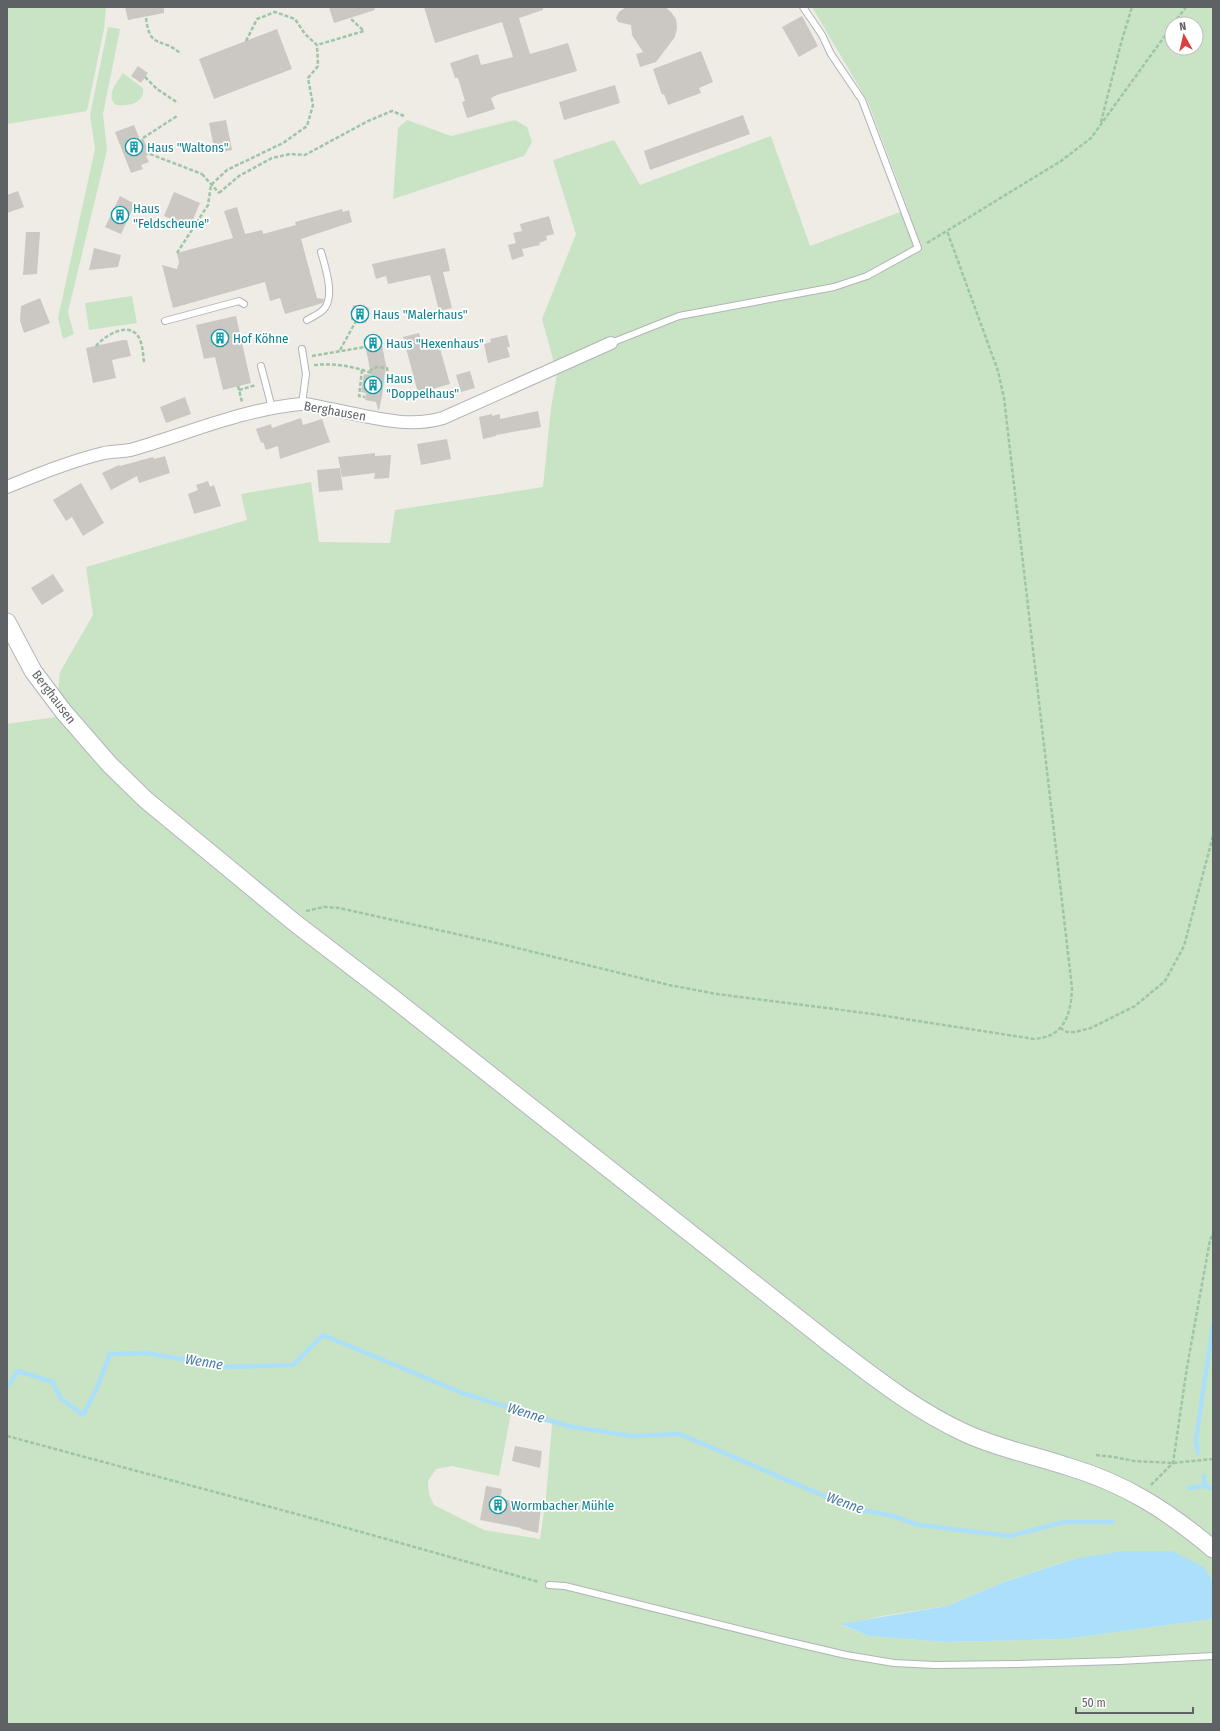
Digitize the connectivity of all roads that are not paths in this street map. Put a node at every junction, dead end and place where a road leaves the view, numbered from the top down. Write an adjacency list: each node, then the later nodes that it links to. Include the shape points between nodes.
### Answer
1 (803, 7): 6 (lane, via 862,100 918,248 867,276 834,288 679,316)
2 (321, 252): 4 (lane, via 327,271 330,296 324,310)
3 (244, 304): 5 (lane, via 239,301)
4 (307, 320)
5 (165, 321)
6 (611, 344): 9 (street, Berghausen, via 430,422 394,422)
7 (302, 349): 9 (lane, via 306,366)
8 (261, 366): 10 (lane)
9 (302, 404): 10 (street, Berghausen)
10 (272, 408): 11 (street, Berghausen, via 132,449 105,453 44,472)
11 (7, 487)
12 (7, 622): 13 (street, Berghausen, via 33,671 58,706 146,800 295,923 833,1346 915,1406 966,1434 1104,1479 1160,1507)
13 (1213, 1549)
14 (549, 1585): 15 (lane, via 565,1586 846,1655 894,1663 1017,1664)
15 (1213, 1656)

